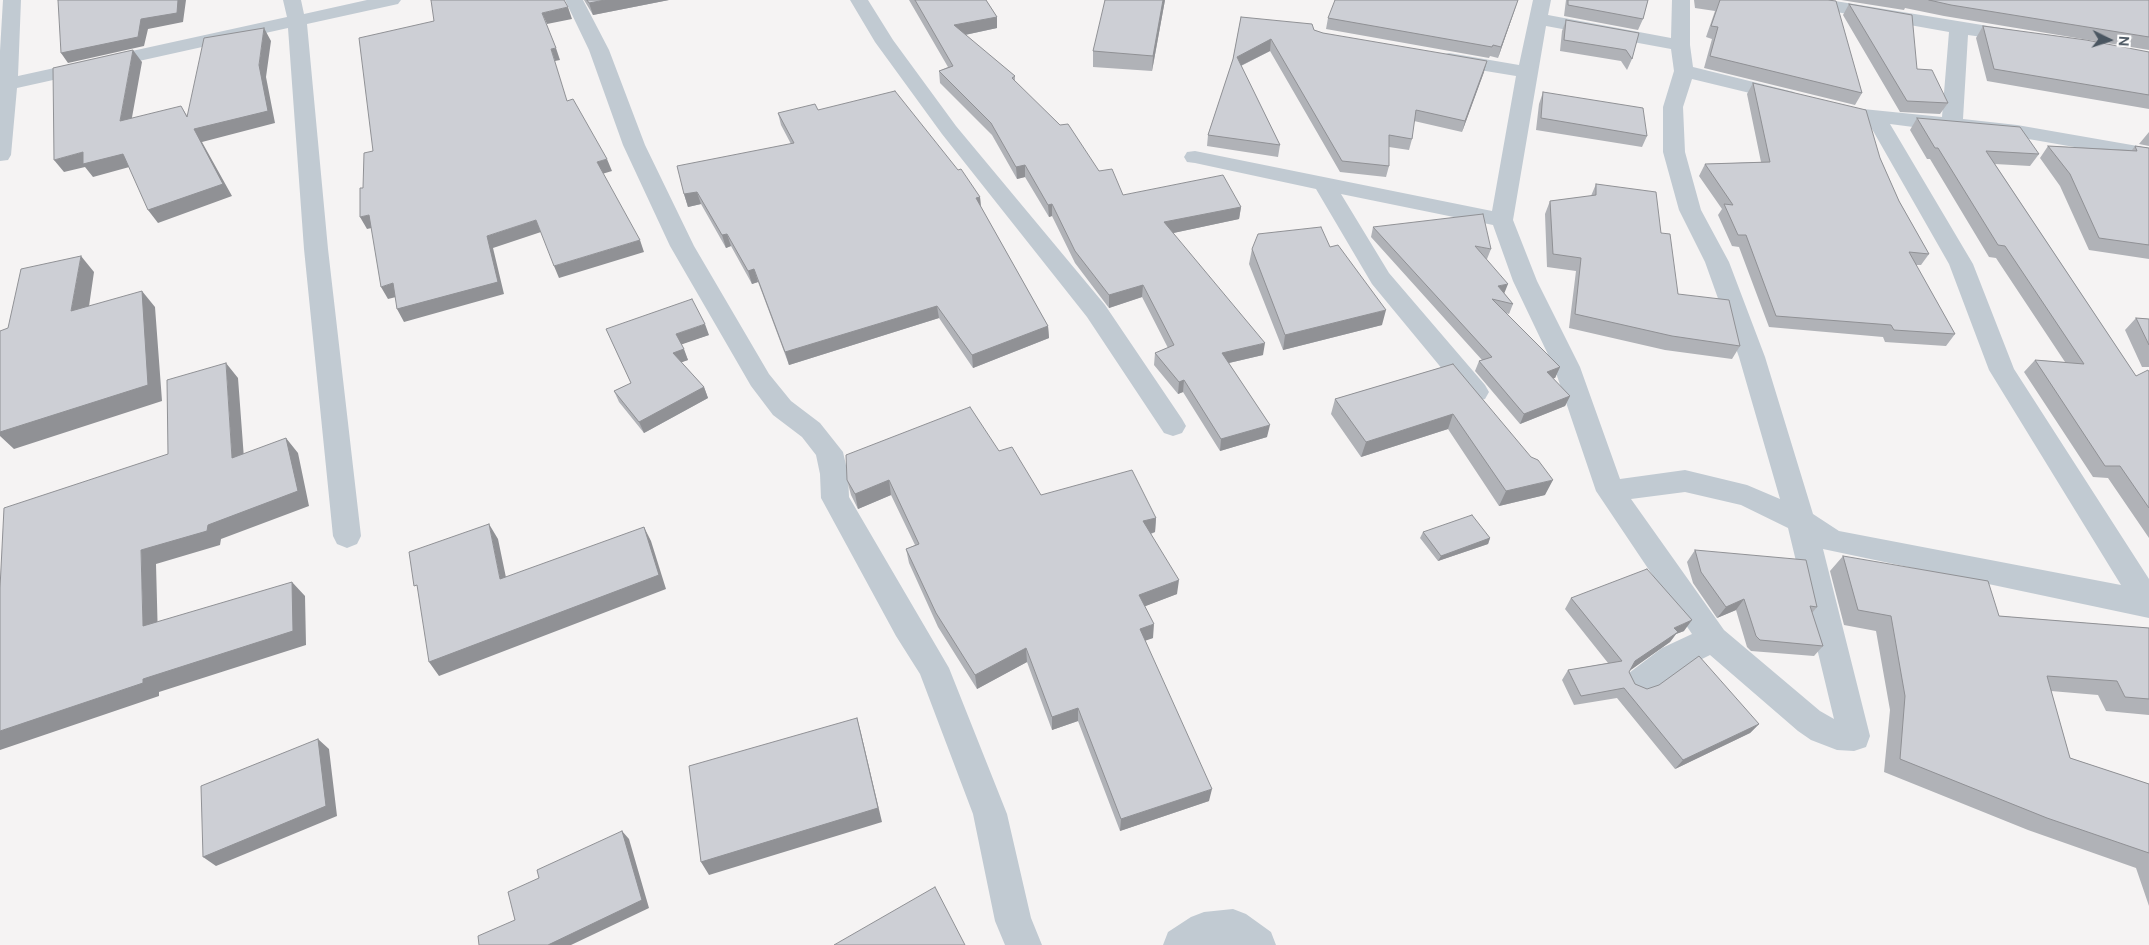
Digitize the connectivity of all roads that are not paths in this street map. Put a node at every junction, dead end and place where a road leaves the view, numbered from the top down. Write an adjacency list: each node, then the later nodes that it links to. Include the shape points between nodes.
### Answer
1 (12, 0): 16 (street)
2 (292, 0): 9 (street)
3 (392, 0): 9 (street)
4 (574, 0): 34 (street, via 599,50 634,145 682,246 760,380 782,408 811,430 829,452 835,498 907,628 933,668 990,814 1013,920)
5 (859, 0): 27 (street, via 884,42 949,130 1096,311)
6 (1681, 0): 12 (street)
7 (1797, 0): 10 (street)
8 (1540, 9): 12 (street); 15 (street)
9 (297, 21): 16 (street); 30 (street, via 317,259)
10 (1959, 28): 11 (street); 20 (street)
11 (2032, 38)
12 (1680, 45): 14 (street)
13 (1434, 56): 15 (street)
14 (1684, 71): 17 (street); 29 (street, via 1673,107 1674,152 1690,210 1717,262 1752,357)
15 (1527, 72): 25 (street)
16 (4, 85): 21 (street)
17 (1809, 101)
18 (1847, 111): 19 (street)
19 (1876, 118): 20 (street); 31 (street, via 1961,264 2002,370)
20 (1952, 126): 22 (street, via 2017,132)
21 (0, 155)
22 (2148, 155)
23 (1195, 157): 24 (street)
24 (1324, 183): 25 (street); 26 (street, via 1380,278)
25 (1502, 220): 28 (street, via 1525,281 1567,367)
26 (1492, 412)
27 (1173, 426)
28 (1610, 491): 29 (street, via 1685,481 1747,496); 32 (street)
29 (1801, 521): 31 (street, via 1832,541); 32 (street, via 1854,736 1837,736 1809,721)
30 (347, 536)
31 (2148, 604)
32 (1713, 639): 33 (street, via 1673,658)
33 (1640, 684)
34 (1024, 945)
35 (1181, 945): 36 (street, via 1204,930 1233,927)
36 (1258, 945)

